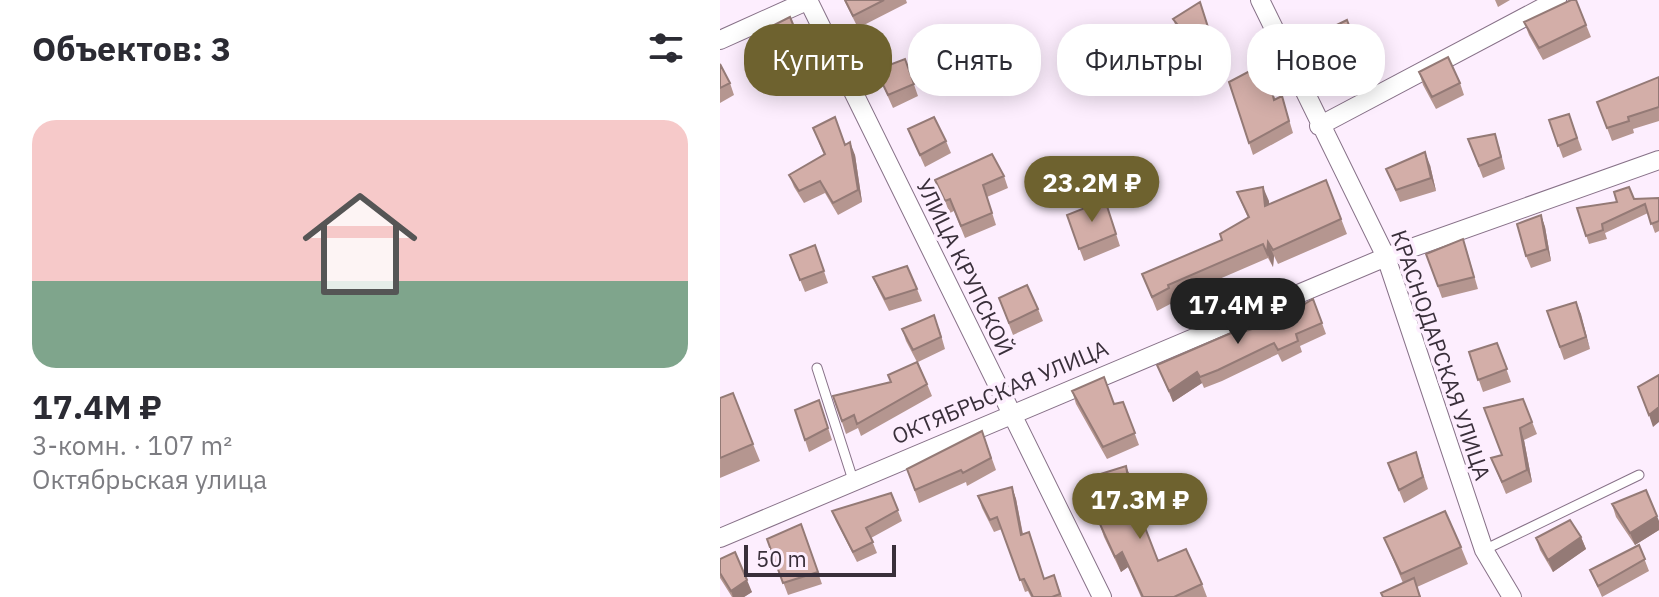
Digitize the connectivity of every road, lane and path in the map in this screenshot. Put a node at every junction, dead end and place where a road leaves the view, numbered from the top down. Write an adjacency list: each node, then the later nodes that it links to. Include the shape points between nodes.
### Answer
1 (808, 0): 4 (street); 9 (street, УЛИЦА КРУПСКОЙ)
2 (1260, 0): 5 (street, КРАСНОДАРСКАЯ УЛИЦА)
3 (1557, 0): 5 (street)
4 (720, 40)
5 (1319, 126): 7 (street, КРАСНОДАРСКАЯ УЛИЦА)
6 (1659, 160): 7 (street, ОКТЯБРЬСКАЯ УЛИЦА)
7 (1386, 257): 9 (street, ОКТЯБРЬСКАЯ УЛИЦА); 13 (street, КРАСНОДАРСКАЯ УЛИЦА)
8 (817, 368): 11 (lane)
9 (1010, 413): 11 (street, ОКТЯБРЬСКАЯ УЛИЦА); 14 (street, УЛИЦА КРУПСКОЙ)
10 (1639, 475): 13 (lane)
11 (853, 480): 12 (street, ОКТЯБРЬСКАЯ УЛИЦА)
12 (720, 538)
13 (1484, 550): 15 (street, КРАСНОДАРСКАЯ УЛИЦА)
14 (1102, 597)
15 (1512, 597)

